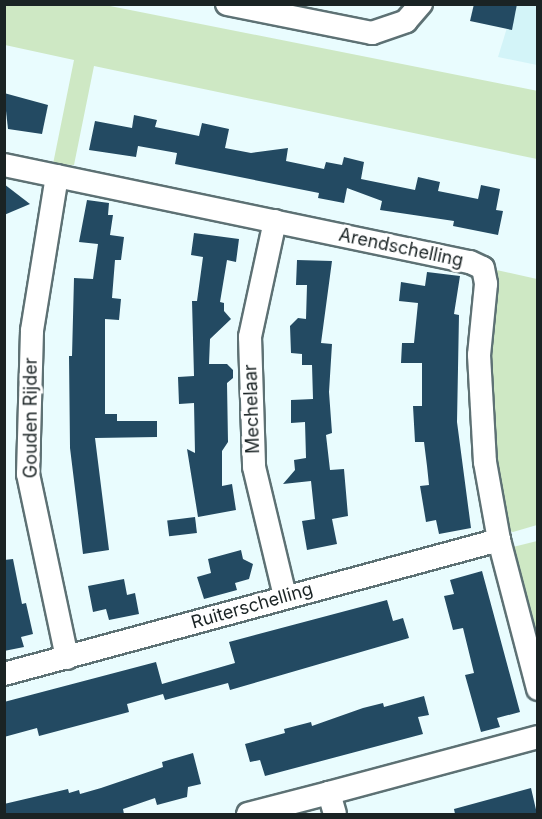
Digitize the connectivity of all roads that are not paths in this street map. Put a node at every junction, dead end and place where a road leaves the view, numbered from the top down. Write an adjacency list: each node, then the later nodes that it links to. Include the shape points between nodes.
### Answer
1 (226, 4): 2 (street, via 372,33 406,21)
2 (422, 4)
3 (4, 165): 4 (street, Arendschelling)
4 (57, 176): 5 (street, Arendschelling); 8 (street, Gouden Rijder, via 32,331 28,474)
5 (275, 221): 6 (street, Arendschelling, via 483,268 486,284 479,355 480,405 485,462); 7 (street, Mechelaar, via 250,337 254,467)
6 (500, 540): 7 (street, Ruiterschelling); 10 (street, Arendschelling)
7 (285, 596): 8 (street, Ruiterschelling)
8 (67, 658): 9 (street, Ruiterschelling)
9 (4, 674)
10 (537, 689)
11 (537, 737): 12 (street)
12 (329, 793): 13 (street); 14 (street)
13 (248, 814)
14 (335, 814)

